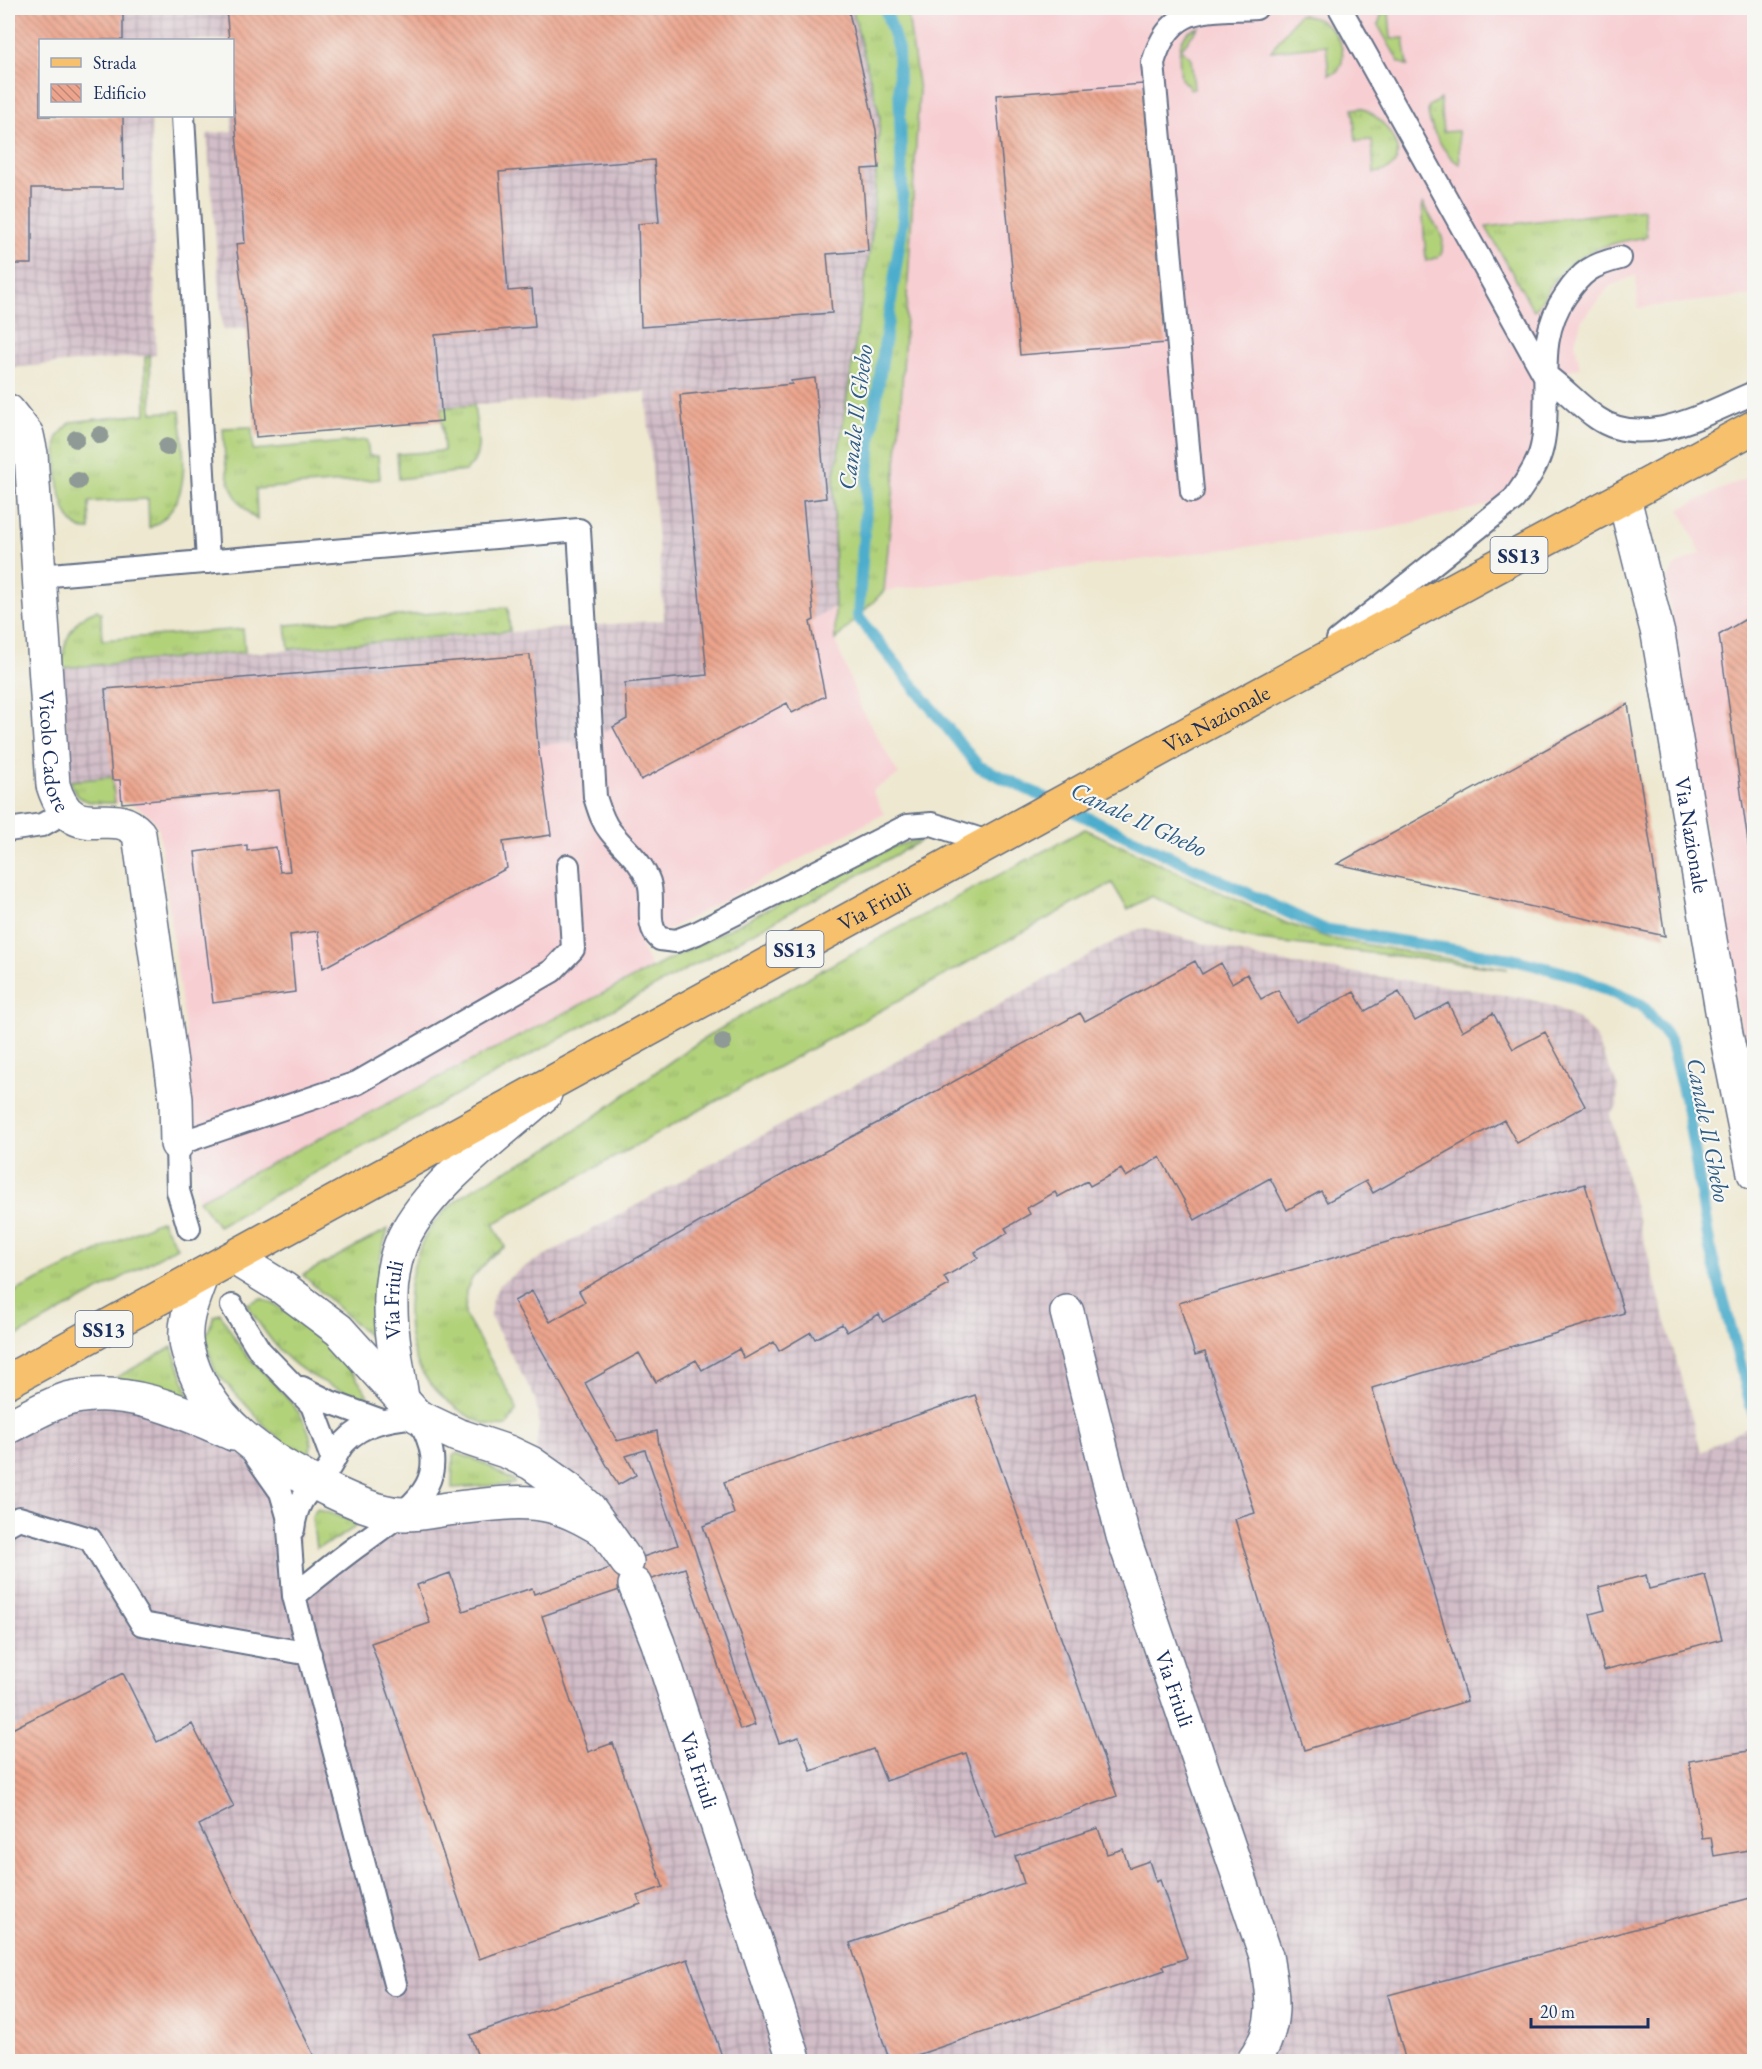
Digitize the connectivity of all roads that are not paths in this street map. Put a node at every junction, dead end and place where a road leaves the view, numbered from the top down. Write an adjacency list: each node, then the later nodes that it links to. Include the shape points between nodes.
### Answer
1 (1256, 8): 3 (lane)
2 (1340, 8): 6 (lane)
3 (1165, 16): 10 (lane, via 1153,63)
4 (183, 117): 12 (lane)
5 (1620, 258): 6 (lane, via 1587,270 1562,301 1550,325)
6 (1544, 374): 7 (lane, via 1599,420 1621,428 1648,430 1677,425); 14 (lane, via 1542,447 1530,476 1514,499)
7 (1755, 393)
8 (8, 411): 13 (street, Vicolo Cadore, via 27,435 32,454)
9 (1755, 427): 11 (main road, Via Nazionale / SS13)
10 (1192, 490)
11 (1624, 498): 14 (main road, Via Nazionale / SS13); 22 (street, Via Nazionale, via 1658,634 1726,1034)
12 (208, 562): 13 (lane); 18 (lane, via 579,530 595,797 609,830 641,865 648,881 651,924 655,934 667,941 697,933 907,826 932,824)
13 (39, 576): 15 (street, Vicolo Cadore, via 53,785)
14 (1282, 684): 16 (main road, Via Nazionale / SS13)
15 (65, 812): 17 (lane, via 42,825); 21 (street, Vicolo Cadore, via 78,820 120,822 139,834 176,1099)
16 (1031, 821): 18 (main road, Via Friuli / SS13)
17 (8, 830)
18 (991, 843): 20 (main road, Via Friuli / SS13)
19 (568, 866): 21 (lane, via 573,949 552,971 357,1083)
20 (561, 1080): 24 (main road, Via Friuli / SS13); 30 (street, Via Friuli, via 438,1189 403,1238 396,1260 391,1308)
21 (177, 1144): 23 (lane, via 178,1191)
22 (1755, 1173)
23 (189, 1228)
24 (234, 1258): 25 (main road, Via Friuli / SS13); 30 (street, Via Friuli, via 339,1330 365,1355)
25 (201, 1277): 28 (main road, Via Friuli / SS13); 32 (street, Via Friuli, via 187,1317 186,1345 196,1375 214,1407)
26 (232, 1306): 29 (lane, via 260,1351)
27 (1067, 1312): 42 (street, Via Friuli, via 1123,1536 1266,1956 1273,1997 1269,2034)
28 (8, 1381)
29 (295, 1385): 30 (lane, via 330,1402); 33 (lane, via 312,1405 325,1434)
30 (400, 1412): 33 (lane, via 353,1434); 34 (lane, via 426,1431 434,1461 428,1483); 36 (street, Via Friuli, via 531,1463 589,1508)
31 (8, 1427): 32 (street, Via Friuli, via 64,1400 89,1395 120,1396 174,1408)
32 (241, 1437): 33 (street, Via Friuli, via 276,1463); 37 (lane, via 281,1492)
33 (324, 1472): 34 (street, Via Friuli, via 351,1501); 37 (lane, via 297,1505)
34 (401, 1514): 36 (street, Via Friuli, via 528,1504 576,1514); 38 (lane)
35 (8, 1524): 39 (lane, via 19,1518 90,1539 142,1624)
36 (605, 1531): 41 (street, Via Friuli, via 631,1573 658,1643)
37 (292, 1544): 38 (lane)
38 (294, 1596): 39 (lane)
39 (310, 1654): 40 (lane)
40 (395, 1984)
41 (795, 2061)
42 (1254, 2061)

